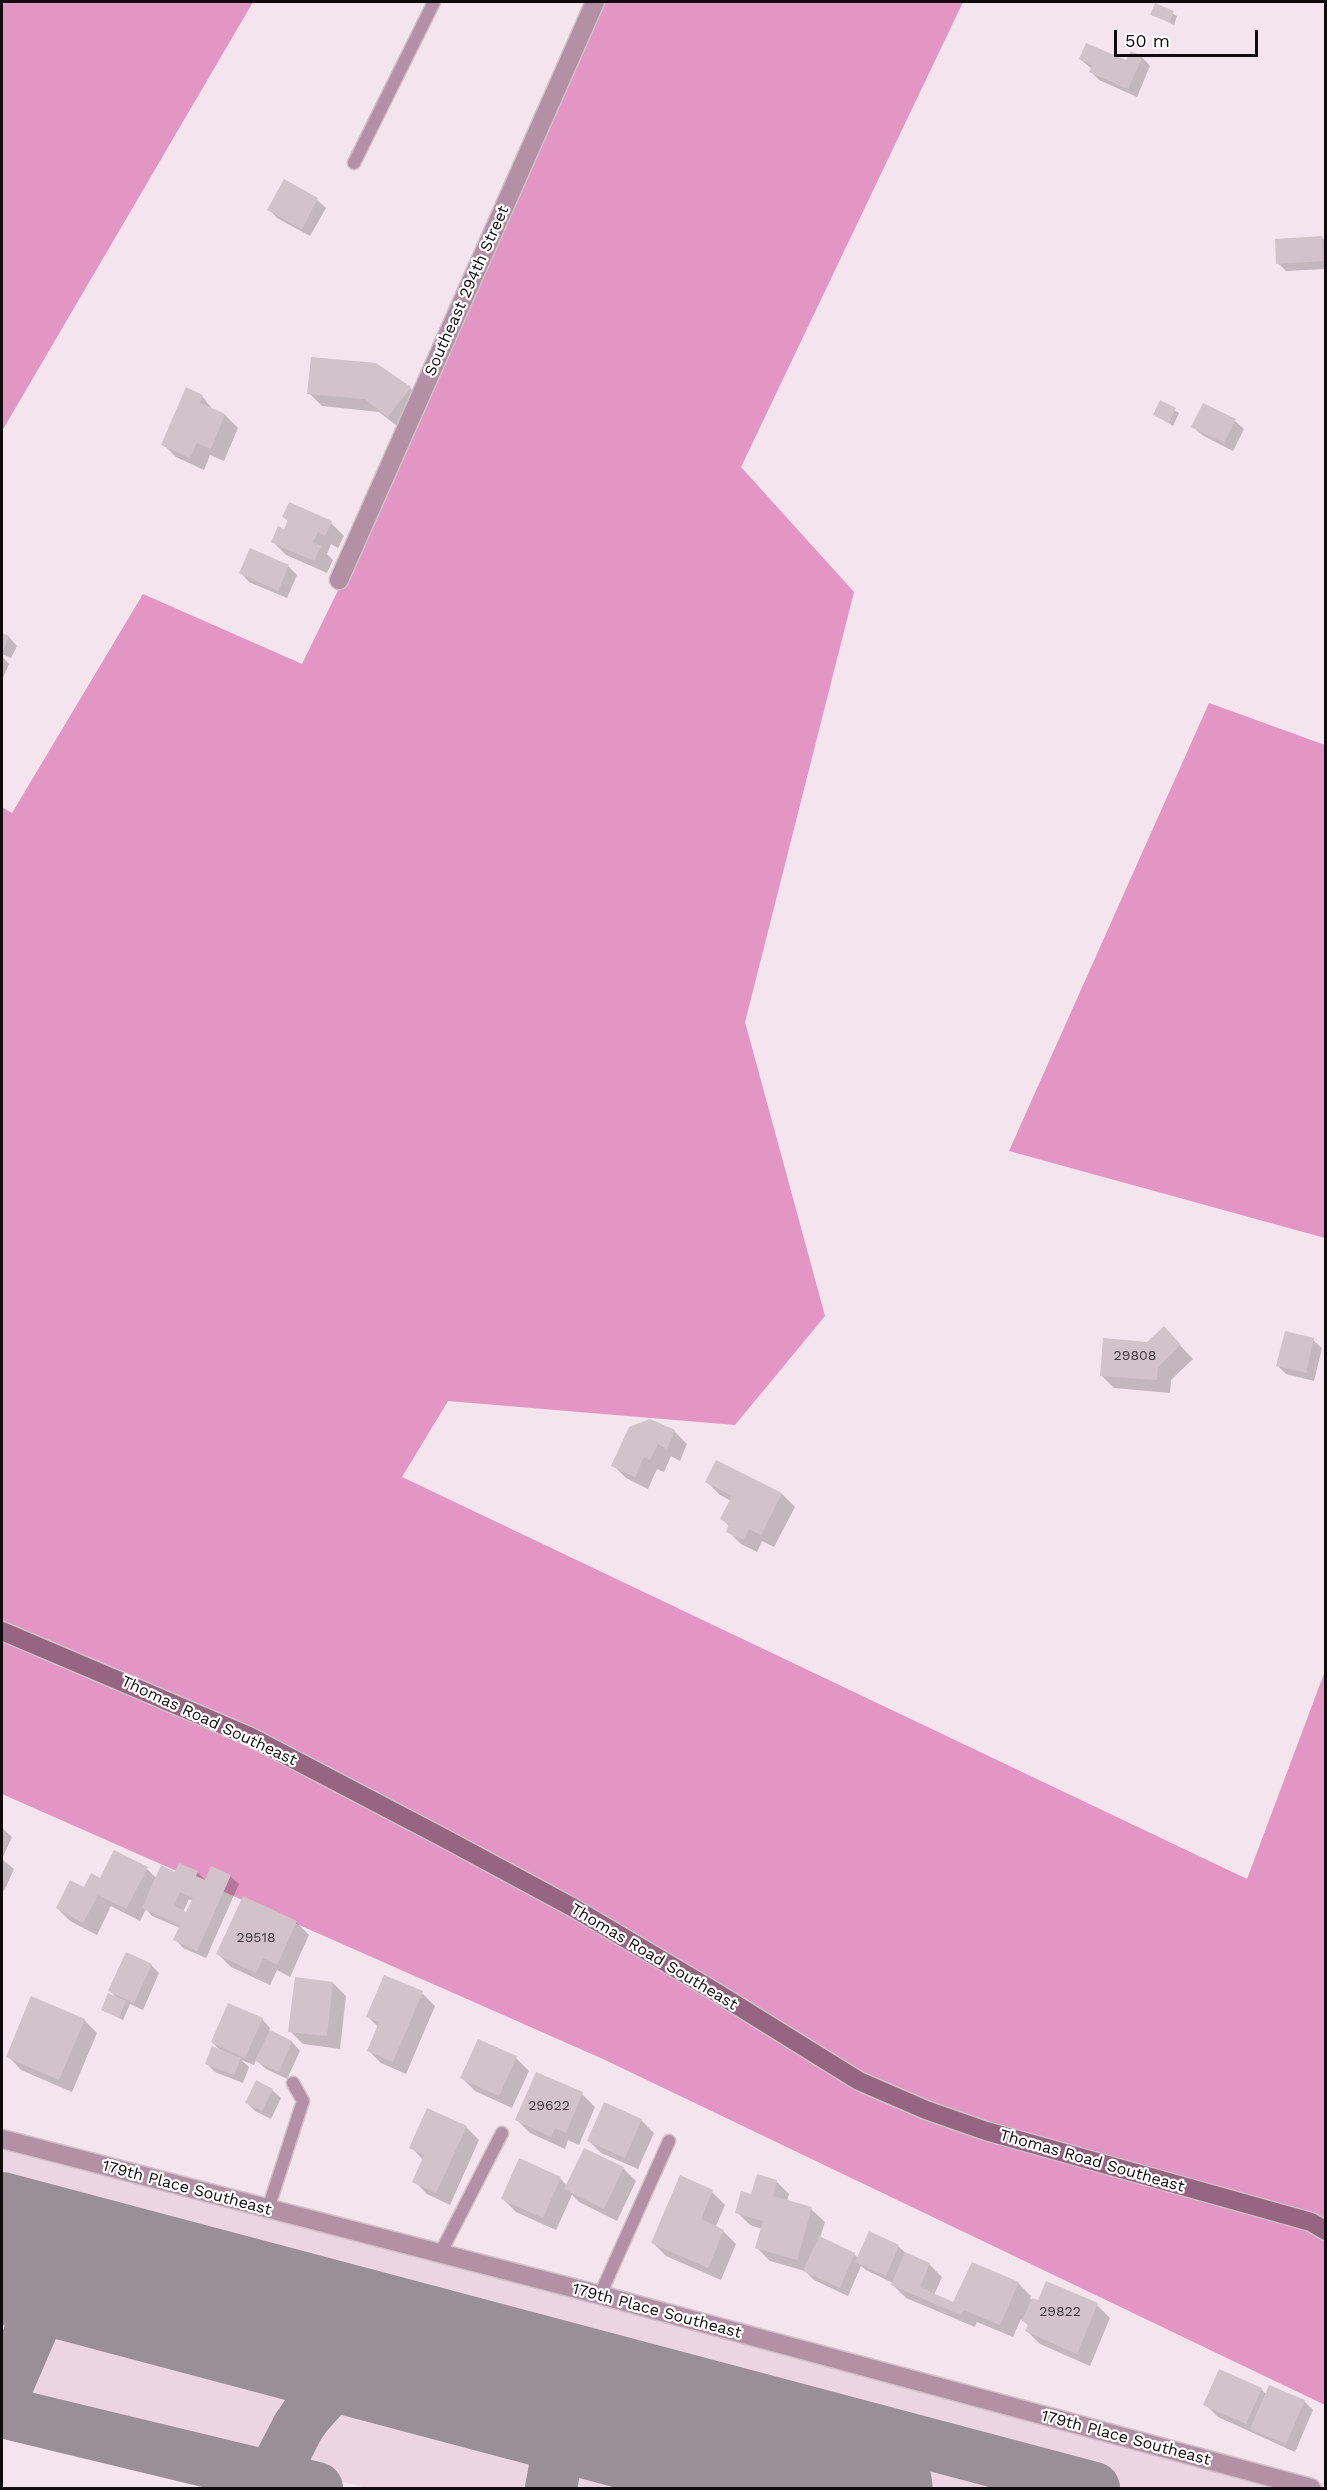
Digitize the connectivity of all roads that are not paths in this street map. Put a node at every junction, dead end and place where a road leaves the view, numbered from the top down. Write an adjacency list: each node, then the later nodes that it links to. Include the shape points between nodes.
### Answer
1 (434, 2): 3 (lane)
2 (595, 2): 4 (street, Southeast 294th Street)
3 (354, 164)
4 (339, 580)
5 (2, 1631): 11 (street, Thomas Road Southeast, via 249,1736 572,1907 859,2081 986,2131 1311,2222)
6 (293, 2083): 10 (lane, via 303,2101)
7 (502, 2133): 12 (lane)
8 (2, 2139): 10 (street, 179th Place Southeast)
9 (669, 2140): 13 (lane)
10 (267, 2209): 12 (street, 179th Place Southeast)
11 (1326, 2231)
12 (440, 2254): 13 (street, 179th Place Southeast)
13 (600, 2295): 14 (street, 179th Place Southeast)
14 (1311, 2488)

